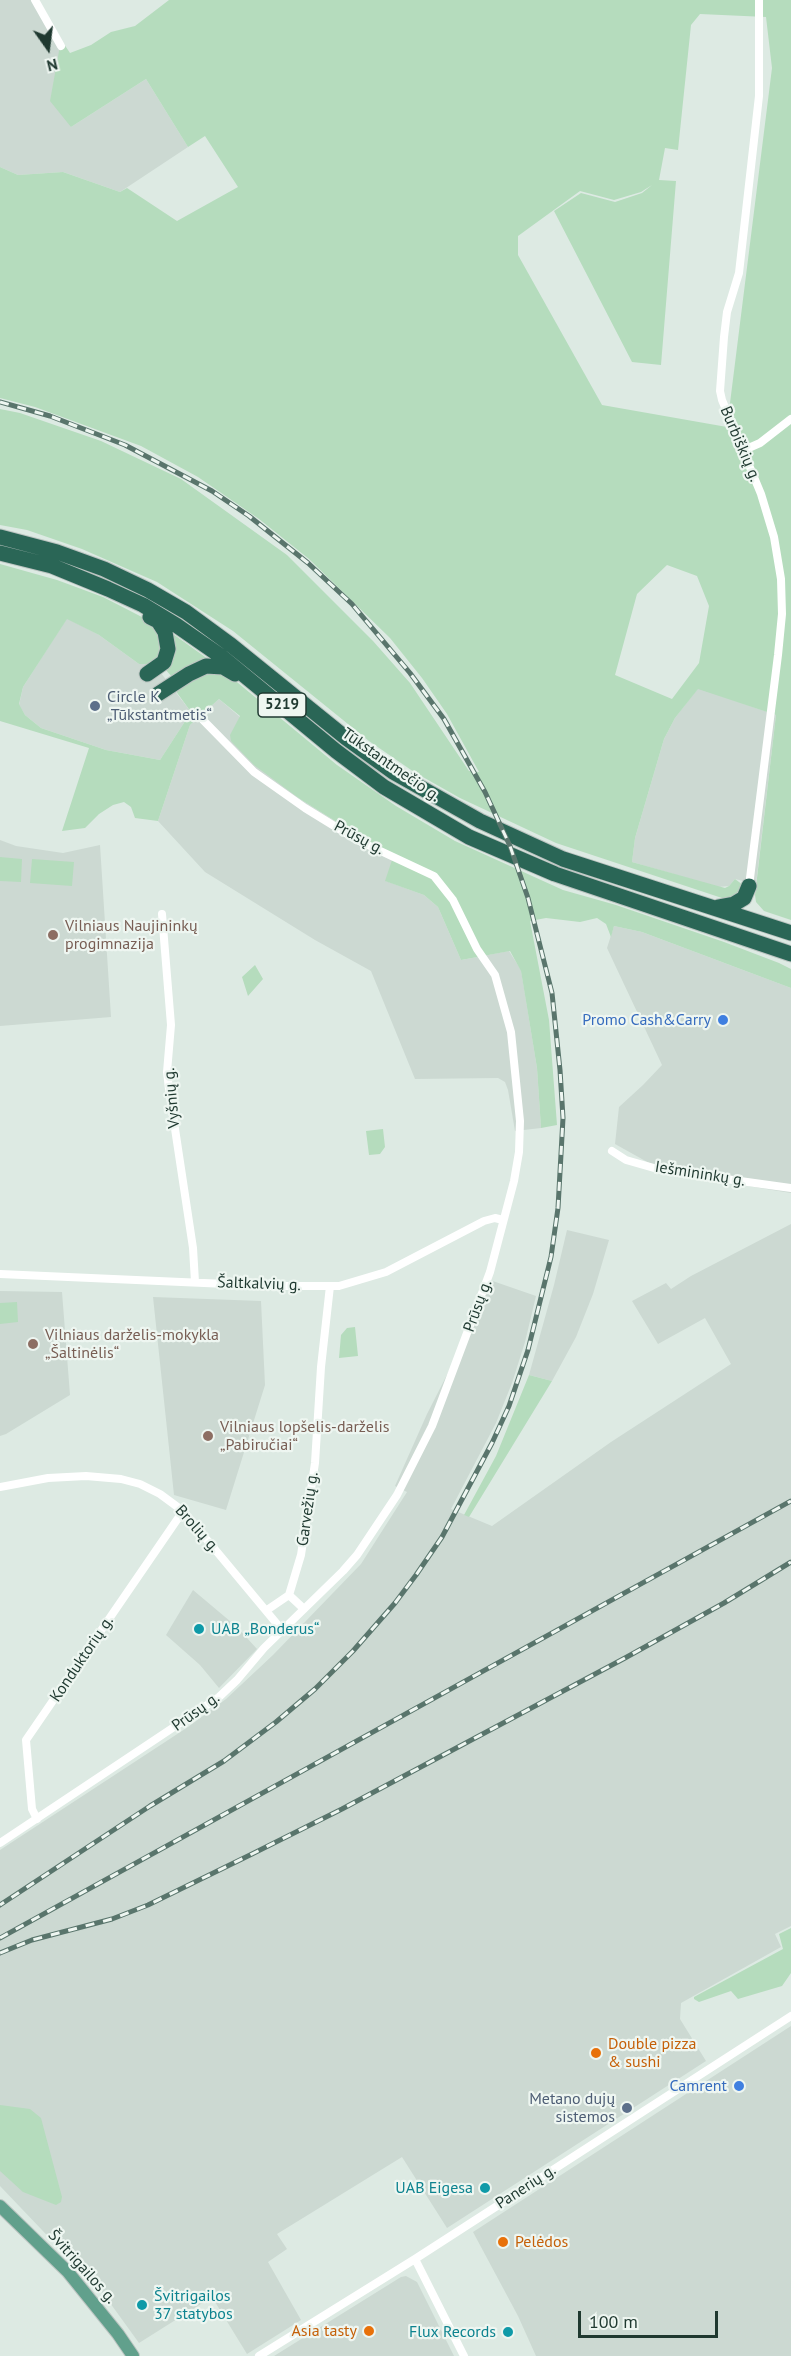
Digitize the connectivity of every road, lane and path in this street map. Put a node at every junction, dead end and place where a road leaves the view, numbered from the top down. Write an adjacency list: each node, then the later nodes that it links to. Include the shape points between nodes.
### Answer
1 (35, 0): 3 (street)
2 (759, 0): 5 (street, Burbiškių g., via 759,96 739,273 727,312 720,391)
3 (61, 46)
4 (791, 419): 5 (street)
5 (744, 450): 13 (street, Burbiškių g., via 774,537 782,614)
6 (0, 537): 14 (highway, Tūkstantmečio g. / 5219, via 104,569 186,612 393,772 480,821 563,859)
7 (0, 553): 8 (highway, Tūkstantmečio g. / 5219, via 52,567)
8 (108, 589): 9 (highway, via 158,621 165,632 167,656); 10 (highway, Tūkstantmečio g. / 5219, via 176,625)
9 (147, 674)
10 (267, 693): 11 (highway, via 223,667 212,666 195,671); 18 (highway, Tūkstantmečio g. / 5219, via 384,787 469,837 555,874)
11 (158, 694)
12 (201, 718): 21 (street, Prūsų g., via 254,772 357,840 434,876 453,900 477,949 495,975 514,1055 519,1152)
13 (749, 886): 14 (highway, via 744,898); 16 (highway, via 756,913)
14 (716, 907): 16 (highway, Tūkstantmečio g. / 5219)
15 (162, 914): 23 (street, Vyšnių g., via 171,1025 167,1072)
16 (765, 924): 17 (highway, Tūkstantmečio g. / 5219)
17 (791, 933)
18 (791, 956)
19 (612, 1151): 20 (street, Iešmininkų g., via 626,1160 661,1170)
20 (791, 1188)
21 (503, 1220): 24 (street, Šaltkalvių g., via 484,1221 386,1272); 28 (street, Prūsų g., via 490,1272 466,1338 414,1463 357,1555)
22 (0, 1274): 23 (street, Šaltkalvių g.)
23 (195, 1282): 24 (street, Šaltkalvių g.)
24 (330, 1286): 27 (street, Garvežių g., via 312,1489 301,1555)
25 (0, 1487): 26 (street, Brolių g., via 48,1478 121,1479 160,1494)
26 (183, 1511): 29 (street, Brolių g.); 31 (street, Konduktorių g., via 26,1740 32,1809)
27 (289, 1595): 28 (street); 29 (street)
28 (304, 1610): 30 (street, Prūsų g.)
29 (267, 1611): 30 (street, Brolių g.)
30 (282, 1630): 31 (street, Prūsų g., via 219,1697)
31 (37, 1819): 32 (street, Prūsų g.)
32 (0, 1843)
33 (791, 2016): 35 (street, Panerių g.)
34 (0, 2206): 36 (main road, Švitrigailos g., via 68,2272)
35 (415, 2259): 37 (street, Panerių g.); 38 (street)
36 (133, 2356)
37 (259, 2356)
38 (464, 2356)

